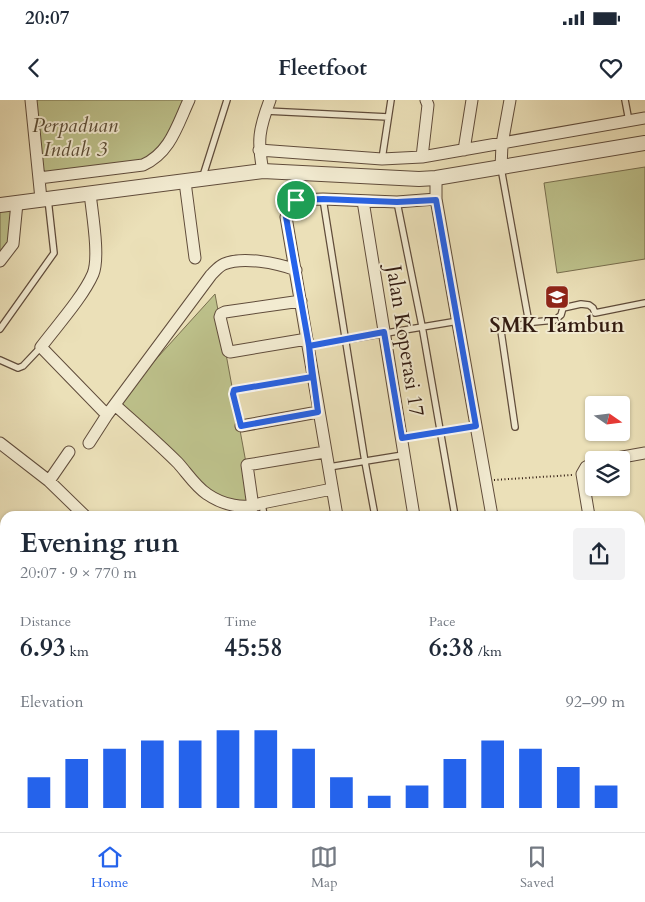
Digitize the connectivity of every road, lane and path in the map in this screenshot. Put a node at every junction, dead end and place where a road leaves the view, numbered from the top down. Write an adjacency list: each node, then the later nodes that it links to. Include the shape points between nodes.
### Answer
1 (31, 100): 21 (street)
2 (188, 100): 21 (street, via 172,137 155,160 143,165)
3 (227, 100): 23 (lane)
4 (391, 100): 10 (lane)
5 (426, 100): 17 (street)
6 (472, 100): 16 (street)
7 (510, 100): 14 (street)
8 (626, 100): 12 (lane)
9 (268, 105): 10 (lane); 15 (street, via 259,133)
10 (388, 117): 18 (lane)
11 (645, 118): 12 (street)
12 (629, 121): 14 (street)
13 (645, 143): 19 (street)
14 (502, 144): 16 (street); 19 (street)
15 (259, 150): 18 (street); 20 (street)
16 (464, 150): 17 (street)
17 (422, 157): 18 (street)
18 (382, 159)
19 (501, 168): 22 (street); 39 (lane)
20 (262, 171): 22 (street); 23 (street)
21 (38, 178): 26 (street)
22 (436, 178): 28 (street)
23 (201, 180): 24 (street)
24 (185, 182): 25 (street); 33 (street)
25 (90, 194): 26 (street); 45 (street, via 96,257 93,274)
26 (44, 199): 31 (street); 41 (lane, via 54,254)
27 (323, 199): 29 (street); 35 (street, via 296,200 289,207 286,217); 43 (lane)
28 (436, 200): 30 (street); 38 (street)
29 (363, 201): 30 (street); 42 (street, Jalan Koperasi 17)
30 (397, 202): 40 (lane)
31 (17, 203): 32 (street); 34 (street, via 13,244)
32 (0, 205)
33 (195, 258)
34 (0, 261)
35 (296, 270): 36 (street); 48 (street, via 277,263 239,261 223,265 211,275)
36 (301, 301): 44 (street); 44 (street, via 225,312 220,317 230,352)
37 (645, 303): 39 (lane, via 595,313 589,305 569,306 563,308 555,320)
38 (458, 321): 40 (lane); 52 (street)
39 (529, 323): 53 (lane, via 501,331)
40 (422, 326): 42 (lane); 54 (lane)
41 (0, 328)
42 (384, 332): 43 (lane); 55 (street, Jalan Koperasi 17)
43 (346, 338): 44 (lane); 63 (lane)
44 (308, 342): 47 (street)
45 (41, 348): 46 (lane, via 18,368); 50 (street)
46 (0, 360)
47 (312, 377): 49 (street); 51 (lane, via 234,390)
48 (115, 405): 50 (street); 70 (street, via 178,463 206,494 239,507)
49 (318, 412): 51 (street); 59 (street)
50 (107, 415): 57 (street)
51 (241, 426)
52 (476, 426): 54 (lane); 67 (street)
53 (515, 427)
54 (441, 431): 55 (lane); 76 (lane)
55 (402, 438): 61 (street, Jalan Koperasi 17)
56 (0, 443): 68 (street)
57 (89, 443)
58 (69, 452): 68 (street)
59 (325, 452): 64 (street); 70 (street, via 247,465)
60 (645, 453): 62 (street)
61 (403, 455): 63 (lane); 75 (street, Jalan Koperasi 17)
62 (630, 456)
63 (365, 462): 64 (lane); 74 (lane)
64 (329, 467): 69 (street)
65 (585, 469): 66 (street)
66 (582, 474): 67 (path); 78 (street)
67 (485, 480): 77 (street)
68 (49, 482): 71 (street)
69 (332, 489): 70 (street); 73 (street)
70 (257, 505): 72 (lane)
71 (80, 511)
72 (261, 511)
73 (336, 511)
74 (375, 511)
75 (413, 511)
76 (455, 511)
77 (491, 511)
78 (588, 511)

